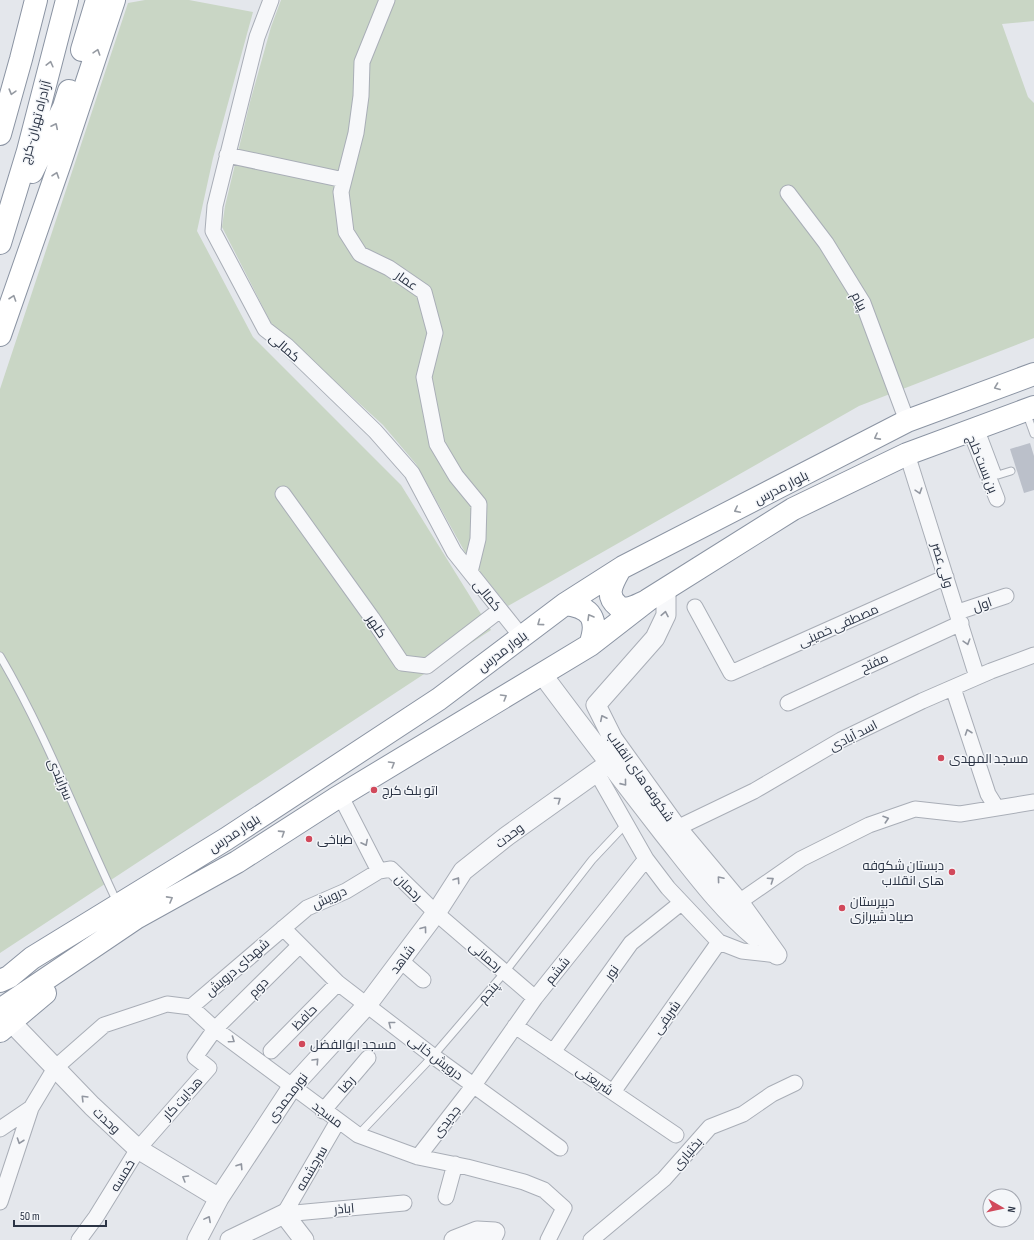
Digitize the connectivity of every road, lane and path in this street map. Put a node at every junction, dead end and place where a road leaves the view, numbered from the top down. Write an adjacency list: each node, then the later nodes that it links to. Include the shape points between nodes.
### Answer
1 (36, 0): 7 (highway, one-way to 7)
2 (67, 0): 11 (highway, آزادراه تهران-کرج, one-way to 2, via 28,151)
3 (97, 0): 11 (highway, one-way to 3, via 64,107)
4 (114, 0): 12 (highway, one-way to 4)
5 (271, 0): 8 (street, کمالی, via 257,37)
6 (387, 0): 9 (street, عمار, via 362,62 356,133)
7 (0, 134)
8 (227, 155): 9 (street); 23 (street, کمالی, via 215,206 213,231 265,329 287,346 375,431 412,473 454,552)
9 (344, 180): 23 (street, عمار, via 341,192 346,232 360,254 389,268 424,292 435,333 424,377 437,444 456,476 479,504 478,539)
10 (788, 193): 15 (street, پیام, via 826,243 863,303)
11 (3, 233)
12 (0, 335)
13 (1034, 374): 15 (highway, بلوار مدرس, one-way to 15)
14 (1029, 408): 16 (highway, بلوار مدرس); 17 (lane)
15 (907, 421): 22 (highway, بلوار مدرس, one-way to 22)
16 (974, 428): 18 (highway, بلوار مدرس); 19 (lane, via 998,475); 21 (street, بن بست خلج)
17 (1034, 434)
18 (907, 454): 24 (street, ولی عصر, one-way to 24); 25 (highway, بلوار مدرس, via 793,509)
19 (1011, 471)
20 (283, 494): 30 (street, کلهر, via 402,664 427,666)
21 (997, 499)
22 (620, 569): 27 (highway, via 612,582 610,593 613,602 622,609); 28 (highway, بلوار مدرس)
23 (470, 572): 30 (street, کمالی)
24 (946, 578): 29 (street, مصطفی خمینی, via 731,673); 31 (street, ولی عصر)
25 (666, 588): 27 (highway, بلوار مدرس); 45 (street, شکوفه های انقلاب, one-way to 25, via 613,739 596,705 655,638 666,615)
26 (1006, 596): 31 (street, اول)
27 (648, 600): 33 (highway, بلوار مدرس)
28 (565, 604): 32 (highway, بلوار مدرس, one-way to 32); 33 (highway, one-way to 28, via 594,634 594,619 586,609)
29 (695, 607)
30 (500, 610): 32 (street, کمالی)
31 (959, 618): 37 (street, ولی عصر, one-way to 37); 39 (street, مفتح)
32 (521, 636): 50 (highway, بلوار مدرس, via 439,699 226,839)
33 (590, 645): 36 (highway, بلوار مدرس)
34 (1034, 655): 37 (street, اسد آبادی)
35 (0, 656): 50 (lane, سرابندی, via 47,748)
36 (542, 674): 40 (street, شکوفه های انقلاب); 41 (highway, بلوار مدرس, one-way to 36)
37 (977, 677): 38 (street, اسد آبادی)
38 (953, 688): 43 (street, one-way to 38, via 988,794); 45 (street, اسد آبادی, via 841,740 754,791)
39 (788, 703)
40 (603, 768): 44 (street, شکوفه های انقلاب); 51 (street, وحدت, one-way to 40, via 463,871 507,836); 55 (street, شکوفه های انقلاب, one-way to 55, via 735,919)
41 (340, 795): 47 (street, one-way to 47); 64 (highway, بلوار مدرس, one-way to 41, via 136,918 237,862)
42 (1034, 802): 43 (street)
43 (996, 807): 48 (street, one-way to 43, via 801,859 869,825 915,809 960,814)
44 (625, 825): 46 (street, شکوفه های انقلاب); 57 (lane, پنجم, via 592,860)
45 (677, 828): 48 (street, شکوفه های انقلاب, one-way to 45)
46 (646, 859): 49 (street, شکوفه های انقلاب); 61 (street, ششم)
47 (379, 871): 51 (street, رحمان, via 391,869); 52 (street, درویش, via 346,891 307,908)
48 (739, 902): 55 (street, شکوفه های انقلاب)
49 (681, 903): 53 (street, شکوفه های انقلاب); 68 (street, نور, via 631,943)
50 (118, 904): 59 (highway, بلوار مدرس, via 32,958)
51 (436, 914): 56 (street, شاهد, one-way to 51); 57 (street, رحمانی)
52 (283, 928): 54 (street, درویش خانی); 63 (street, شهدای درویش)
53 (719, 942): 55 (street, شکوفه های انقلاب, via 742,951); 75 (street, شریفی)
54 (300, 945): 60 (street, درویش خانی); 66 (street, دوم)
55 (777, 955)
56 (401, 961): 58 (street); 62 (street, شاهد)
57 (505, 972): 61 (street, رحمانی); 69 (lane, پنجم)
58 (423, 980)
59 (3, 982)
60 (338, 983): 62 (street, درویش خانی); 67 (street, حافظ)
61 (535, 998): 65 (street, ششم)
62 (368, 1005): 69 (street, درویش خانی, one-way to 62); 74 (street, نورمحمدی, one-way to 62)
63 (190, 1007): 66 (street, مسجد); 71 (street, via 167,1004 104,1026)
64 (3, 1021): 71 (street, وحدت)
65 (515, 1026): 68 (street, شریعتی); 73 (street, ششم)
66 (215, 1029): 74 (street, مسجد, one-way to 74); 83 (street, هدایت کار, via 195,1057 209,1068)
67 (271, 1051)
68 (553, 1052): 75 (street, شریعتی)
69 (433, 1056): 73 (street, درویش خانی); 80 (lane, پنجم)
70 (368, 1058): 77 (street, رضا)
71 (55, 1068): 76 (street); 83 (street, وحدت, one-way to 71)
72 (795, 1083): 98 (street, بختیاری, via 772,1094 743,1114 710,1127 664,1179)
73 (474, 1086): 82 (street, درویش خانی); 84 (street, جدیدی)
74 (292, 1087): 77 (street, مسجد); 87 (street, نورمحمدی, one-way to 74)
75 (613, 1092): 81 (street, شریعتی)
76 (31, 1108): 79 (street); 88 (street, one-way to 88)
77 (323, 1110): 78 (street, مسجد)
78 (338, 1121): 80 (street, مسجد); 90 (street, سرچشمه)
79 (0, 1130)
80 (358, 1135): 84 (street, مسجد)
81 (676, 1135)
82 (560, 1148)
83 (138, 1149): 87 (street, وحدت, one-way to 83); 91 (street, خمسه)
84 (418, 1157): 85 (street, مسجد)
85 (455, 1164): 86 (street); 97 (street, مسجد, via 524,1182 544,1190 564,1208)
86 (446, 1197)
87 (219, 1198): 92 (street, one-way to 87)
88 (0, 1202)
89 (404, 1203): 90 (street, اباذر)
90 (284, 1214): 93 (street); 94 (street)
91 (79, 1240)
92 (197, 1240)
93 (230, 1240)
94 (304, 1240)
95 (454, 1240): 96 (street, via 477,1231 495,1232)
96 (491, 1240)
97 (548, 1240)
98 (591, 1240)

